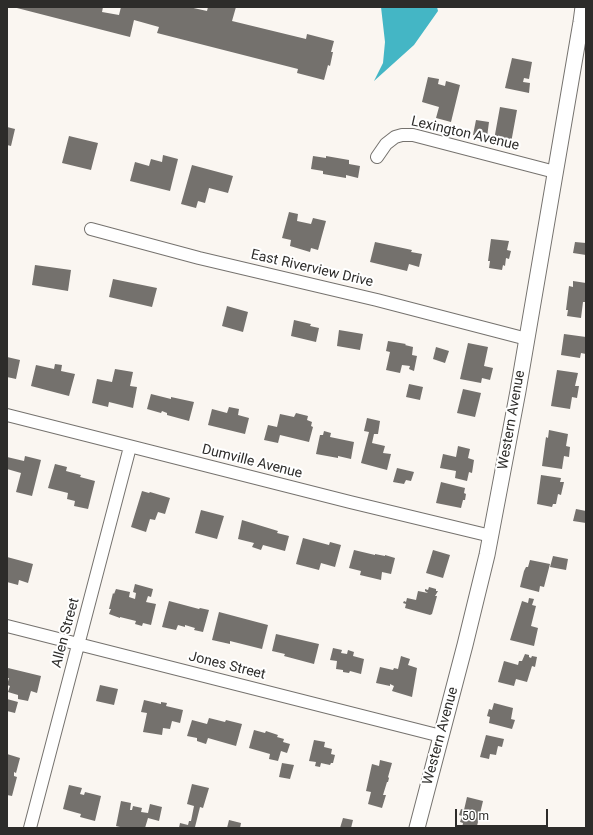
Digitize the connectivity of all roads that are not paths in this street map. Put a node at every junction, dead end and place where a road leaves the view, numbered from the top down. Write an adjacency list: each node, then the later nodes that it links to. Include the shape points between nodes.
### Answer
1 (583, 7): 3 (street, Western Avenue)
2 (377, 157): 3 (street, Lexington Avenue, via 386,144 395,137 413,135)
3 (555, 172): 5 (street, Western Avenue)
4 (91, 229): 5 (street, East Riverview Drive)
5 (527, 339): 8 (street, Western Avenue)
6 (7, 415): 7 (street, Dumville Avenue)
7 (130, 447): 8 (street, Dumville Avenue); 10 (street, Allen Street)
8 (491, 536): 11 (street, Western Avenue)
9 (7, 626): 10 (street, Jones Street)
10 (78, 644): 11 (street, Jones Street); 12 (street, Allen Street)
11 (441, 736): 13 (street, Western Avenue)
12 (30, 828)
13 (417, 828)

